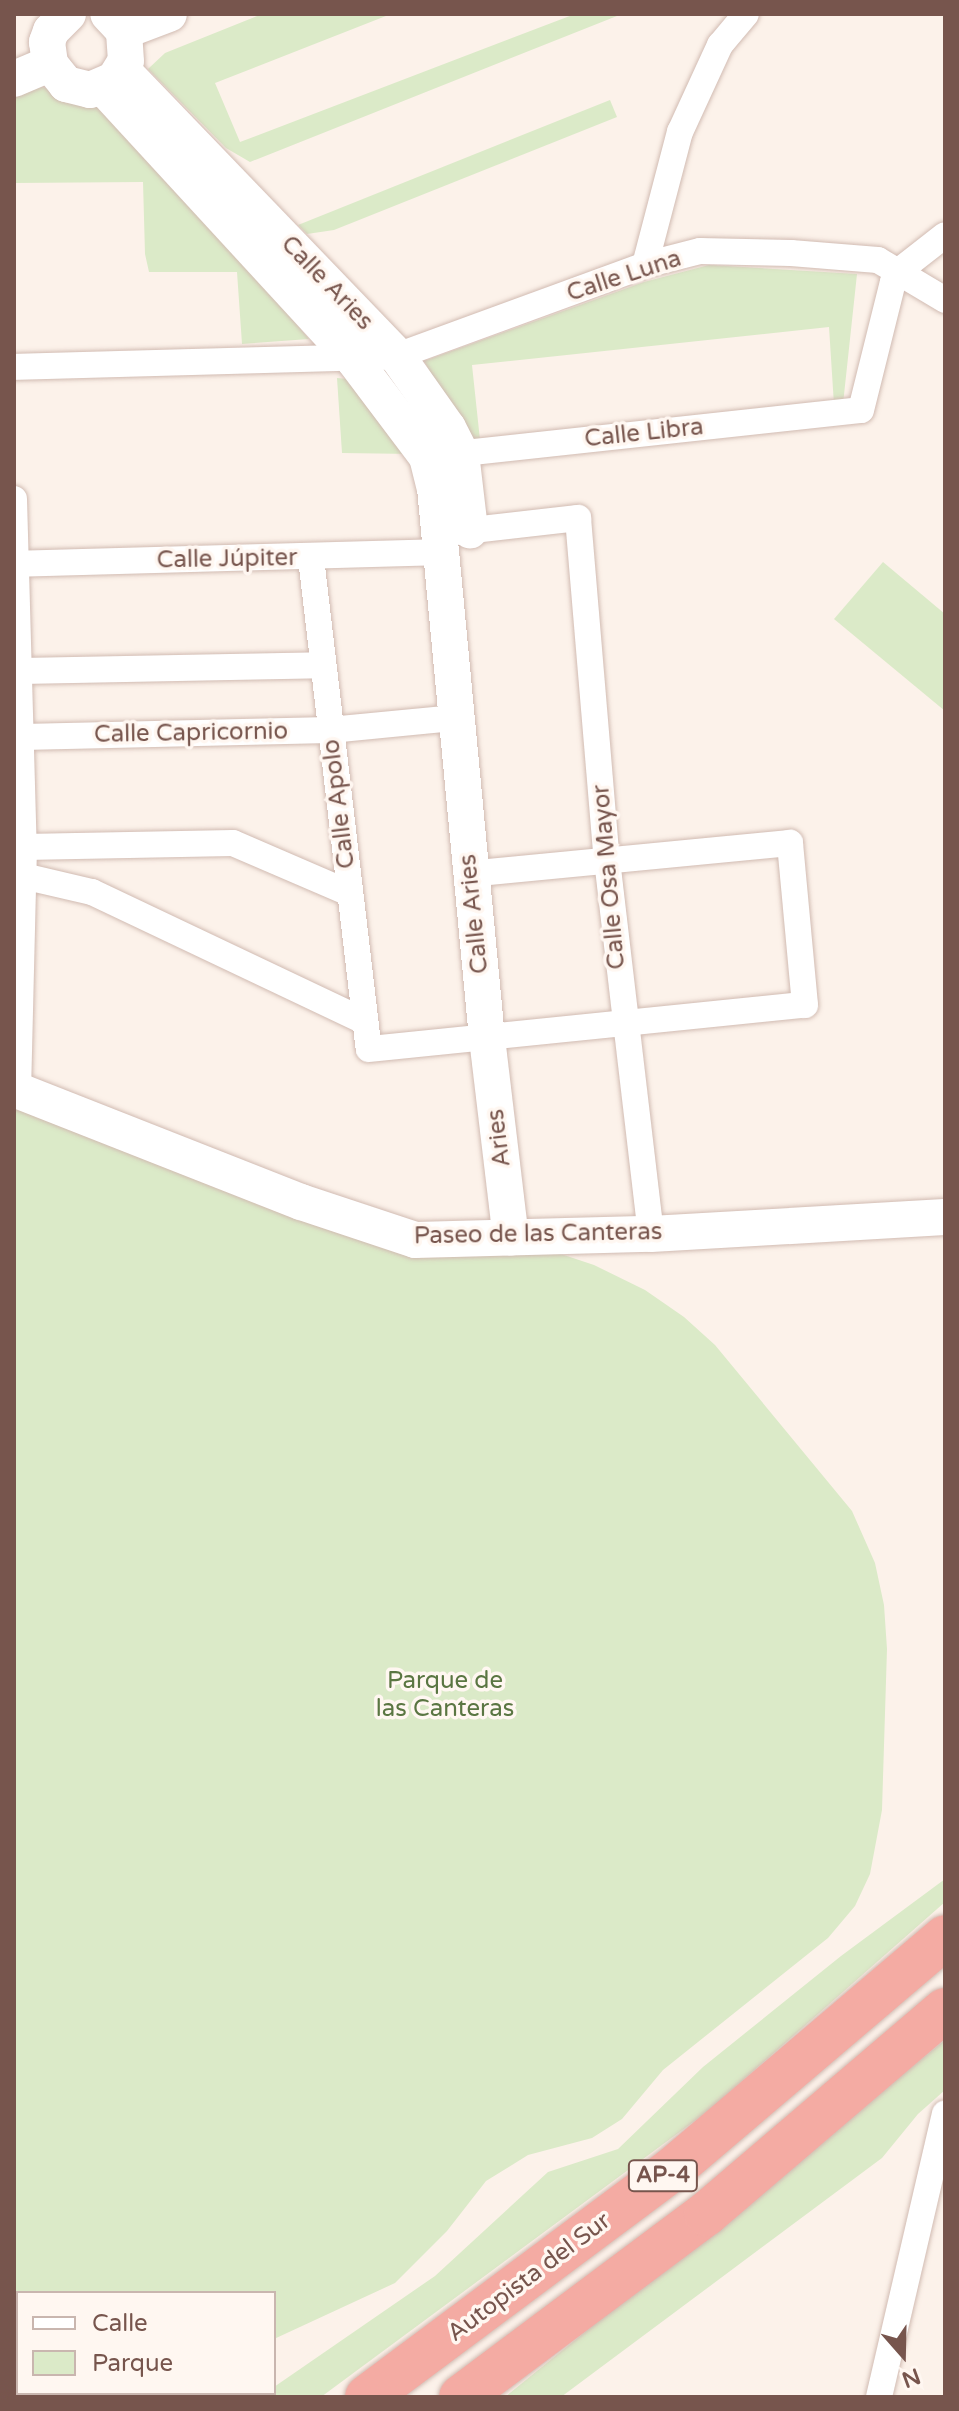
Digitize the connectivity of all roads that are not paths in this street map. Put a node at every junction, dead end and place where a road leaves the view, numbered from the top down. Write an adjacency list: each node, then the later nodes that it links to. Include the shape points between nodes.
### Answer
1 (169, 14): 3 (street)
2 (746, 14): 8 (street, via 720,45 680,132)
3 (116, 22): 5 (street, via 128,51)
4 (52, 31): 5 (street, via 66,84 78,89); 6 (street)
5 (112, 78): 11 (street, Calle Aries); 12 (street, Calle Aries)
6 (14, 79)
7 (945, 235): 9 (street)
8 (645, 265): 9 (street, Calle Luna, via 700,251 745,251 878,260); 11 (street, Calle Luna)
9 (899, 271): 10 (street, Calle Luna); 14 (street, Calle Libra, via 861,410)
10 (945, 300)
11 (397, 356): 12 (street, Calle Luna); 14 (street, Calle Aries, via 448,428)
12 (354, 360): 13 (street); 14 (street, Calle Aries)
13 (14, 367)
14 (444, 455): 17 (street, Calle Aries, via 435,488)
15 (14, 499): 19 (street)
16 (578, 518): 17 (street, Calle Júpiter); 26 (street, Calle Osa Mayor)
17 (450, 539): 18 (street, Calle Júpiter); 22 (street, Calle Aries)
18 (311, 558): 19 (street, Calle Júpiter); 20 (street, Calle Apolo)
19 (16, 564): 21 (street)
20 (322, 665): 21 (street); 23 (street, Calle Apolo)
21 (21, 671): 24 (street)
22 (455, 718): 23 (street, Calle Capricornio); 27 (street, Calle Aries)
23 (330, 730): 24 (street, Calle Capricornio); 29 (street, Calle Apolo)
24 (22, 737): 25 (street)
25 (24, 847): 28 (street); 29 (street, via 233,843)
26 (607, 860): 27 (street); 31 (street, Calle Osa Mayor); 31 (street, via 790,843 805,1005)
27 (470, 874): 32 (street, Calle Aries)
28 (23, 876): 30 (street, via 92,892); 33 (street)
29 (349, 893): 30 (street, Calle Apolo)
30 (364, 1021): 32 (street, Calle Apolo, via 369,1049)
31 (623, 1024): 32 (street); 35 (street, Calle Osa Mayor)
32 (487, 1038): 36 (street, Aries)
33 (16, 1090): 36 (street, Paseo de las Canteras, via 385,1232 415,1240)
34 (945, 1217): 35 (street, Paseo de las Canteras)
35 (651, 1234): 36 (street, Paseo de las Canteras)
36 (511, 1238)
37 (945, 1937): 40 (highway, Autopista del Sur / AP-4, via 674,2168)
38 (945, 2010): 41 (highway, AP-4, via 706,2214)
39 (945, 2114): 42 (street)
40 (367, 2397)
41 (461, 2397)
42 (879, 2397)

